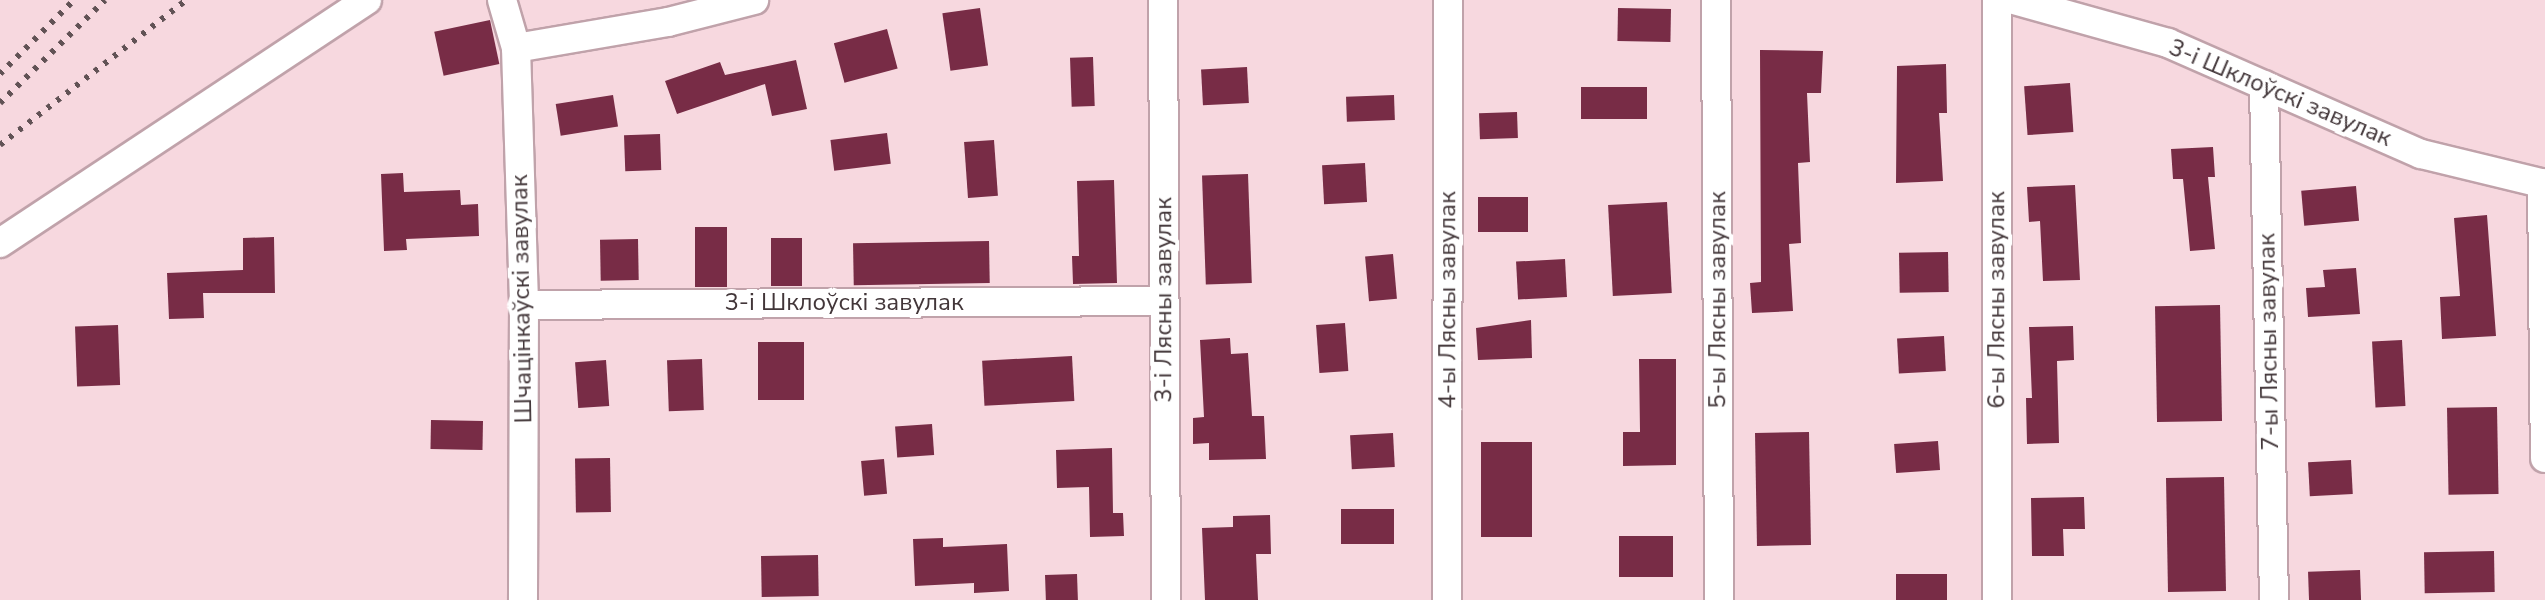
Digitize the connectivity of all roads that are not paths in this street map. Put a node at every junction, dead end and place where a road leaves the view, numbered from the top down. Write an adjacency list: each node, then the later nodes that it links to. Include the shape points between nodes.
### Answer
1 (367, 0): 12 (street)
2 (502, 0): 9 (street, Шчацінкаўскі завулак)
3 (754, 0): 9 (street, via 668,22)
4 (1163, 0): 13 (street, 3-і Лясны завулак)
5 (1448, 0): 18 (street, 4-ы Лясны завулак)
6 (1716, 0): 19 (street, 5-ы Лясны завулак)
7 (1997, 0): 20 (street, 6-ы Лясны завулак)
8 (2014, 0): 10 (street, 3-і Шклоўскі завулак, via 2168,43)
9 (516, 48): 14 (street, Шчацінкаўскі завулак)
10 (2264, 85): 11 (street, 3-і Шклоўскі завулак, via 2421,154); 21 (street, 7-ы Лясны завулак)
11 (2544, 184): 15 (street)
12 (0, 243)
13 (1164, 301): 14 (street, 3-і Шклоўскі завулак); 17 (street, 3-і Лясны завулак)
14 (524, 305): 16 (street, Шчацінкаўскі завулак)
15 (2545, 458)
16 (523, 600)
17 (1166, 600)
18 (1447, 600)
19 (1719, 600)
20 (1997, 600)
21 (2274, 600)

